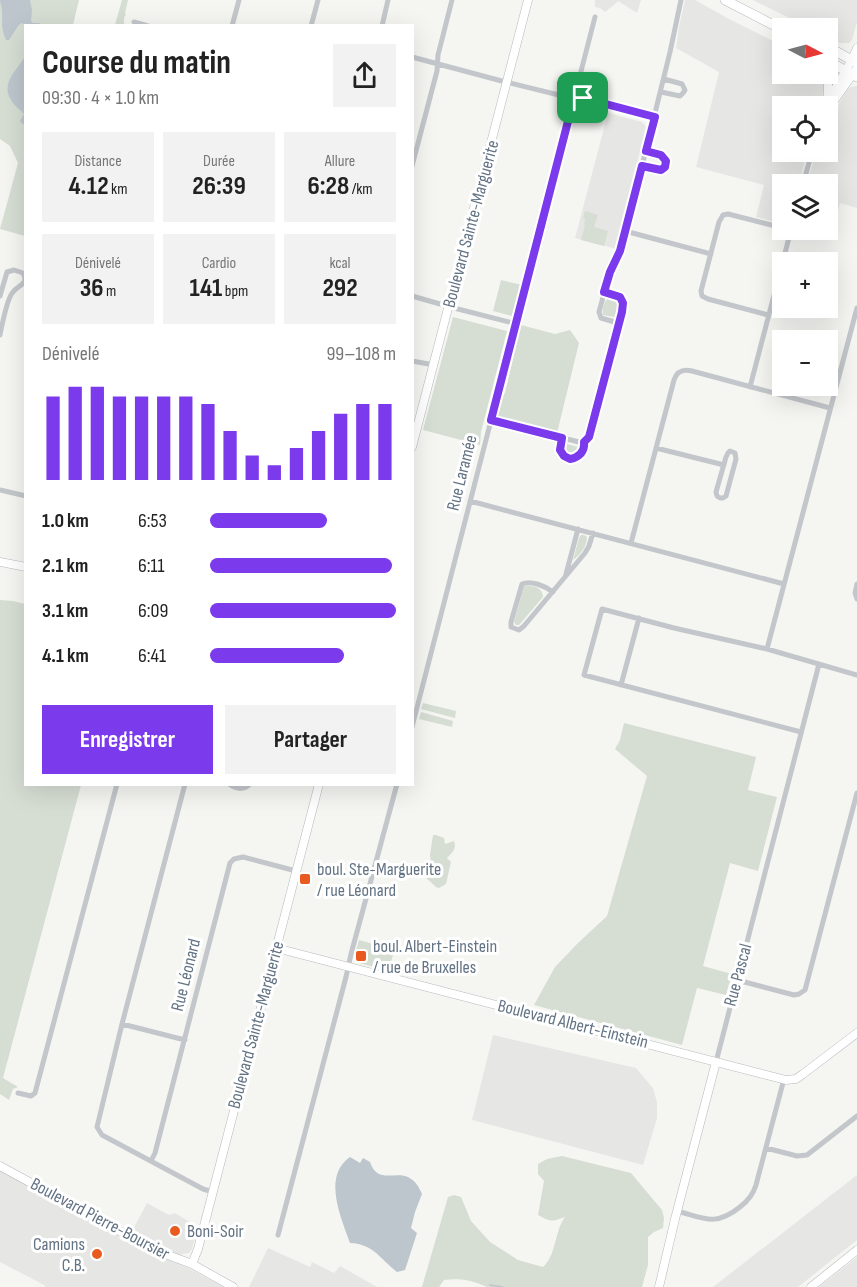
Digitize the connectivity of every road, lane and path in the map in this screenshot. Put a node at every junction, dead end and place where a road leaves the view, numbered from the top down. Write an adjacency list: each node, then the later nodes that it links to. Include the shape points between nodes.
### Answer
1 (239, 0): 11 (street)
2 (318, 0): 12 (street)
3 (388, 0): 13 (street)
4 (452, 0): 18 (street)
5 (528, 0): 22 (street, Boulevard Sainte-Marguerite)
6 (681, 0): 21 (street)
7 (725, 0): 14 (highway)
8 (596, 17): 25 (street, Rue Laramée)
9 (134, 22): 10 (street)
10 (141, 24)
11 (233, 24)
12 (312, 24)
13 (382, 24)
14 (772, 24)
15 (857, 48): 20 (street)
16 (838, 56): 20 (highway)
17 (414, 58): 18 (street)
18 (437, 64): 22 (street); 28 (street)
19 (838, 64): 20 (highway)
20 (853, 69): 24 (street)
21 (664, 79): 23 (street); 23 (street, via 682,84 685,90 680,96)
22 (507, 82): 25 (street); 40 (street, Boulevard Sainte-Marguerite)
23 (661, 92): 26 (street)
24 (835, 96)
25 (574, 98): 26 (street); 44 (street, Rue Laramée)
26 (655, 117): 27 (street)
27 (646, 151): 29 (street); 29 (street, via 663,156 665,166 659,171)
28 (414, 158)
29 (642, 166): 31 (street)
30 (772, 225): 33 (street, via 723,215)
31 (625, 231): 33 (street); 36 (street)
32 (788, 240): 42 (street)
33 (711, 254): 42 (street, via 702,296)
34 (24, 275): 38 (street, via 14,270 7,272)
35 (24, 282): 39 (street, via 12,292)
36 (604, 292): 43 (street, via 622,300); 43 (street, via 599,316)
37 (414, 297): 40 (street)
38 (0, 299): 39 (street)
39 (8, 303): 45 (street)
40 (449, 307): 44 (street); 47 (street, Boulevard Sainte-Marguerite)
41 (857, 308): 49 (street)
42 (768, 315): 48 (street)
43 (618, 323): 53 (street, via 590,434)
44 (517, 324): 50 (street, Rue Laramée)
45 (0, 335)
46 (414, 361): 47 (street)
47 (434, 365): 52 (street, Boulevard Sainte-Marguerite)
48 (750, 387): 49 (street); 54 (street, via 680,371)
49 (830, 408): 65 (street)
50 (491, 420): 51 (street); 58 (street, Rue Laramée)
51 (562, 438): 53 (street); 53 (street, via 560,450 570,459 582,452)
52 (414, 440)
53 (584, 442)
54 (657, 448): 55 (street); 61 (street)
55 (723, 465): 55 (street, via 728,453 735,453 727,494 722,499 716,494)
56 (0, 490): 57 (street)
57 (24, 496)
58 (470, 501): 59 (street); 74 (street, Rue Laramée)
59 (578, 529): 60 (street); 64 (street)
60 (593, 533): 61 (street); 64 (street, via 587,550)
61 (631, 543): 65 (street)
62 (0, 562): 63 (street)
63 (24, 567)
64 (566, 575): 67 (street)
65 (784, 584): 70 (street)
66 (857, 584): 68 (street)
67 (552, 592): 67 (street, via 544,586 522,584 512,627 522,628)
68 (857, 599)
69 (639, 618): 70 (street); 73 (street); 73 (street, via 602,609 584,675)
70 (767, 649): 71 (street)
71 (819, 664): 72 (street); 75 (street, Rue Pascal)
72 (857, 675)
73 (621, 685): 75 (street)
74 (415, 710)
75 (801, 732): 86 (street, Rue Pascal)
76 (116, 786): 92 (street, via 35,1093)
77 (184, 786): 87 (street)
78 (233, 786): 79 (street)
79 (248, 786)
80 (318, 786): 83 (street, Boulevard Sainte-Marguerite)
81 (396, 786): 85 (street)
82 (857, 793): 86 (street, via 805,990 794,994)
83 (296, 871): 84 (street, Boulevard Sainte-Marguerite); 89 (street, Rue Léonard, via 243,857 230,863)
84 (276, 948): 85 (street, Boulevard Albert-Einstein); 97 (street, Boulevard Sainte-Marguerite)
85 (348, 967): 90 (street, Boulevard Albert-Einstein); 99 (street)
86 (737, 980): 90 (street, Rue Pascal)
87 (122, 1024): 89 (street); 95 (street, via 97,1127 102,1135)
88 (857, 1033): 91 (street, via 799,1077)
89 (184, 1040): 95 (street, Rue Léonard)
90 (716, 1062): 91 (street, Boulevard Albert-Einstein); 98 (street, Rue Pascal)
91 (784, 1079): 94 (street)
92 (18, 1093)
93 (857, 1116): 94 (street, via 807,1155)
94 (766, 1148): 98 (street, via 751,1197 728,1216 718,1220)
95 (151, 1161): 97 (street)
96 (0, 1166): 101 (street, Boulevard Pierre-Boursier, via 152,1249)
97 (213, 1192): 101 (street, Boulevard Sainte-Marguerite)
98 (677, 1211): 103 (street, Rue Pascal)
99 (278, 1235)
100 (857, 1250): 104 (street)
101 (192, 1264): 102 (street, Boulevard Pierre-Boursier)
102 (233, 1287)
103 (659, 1287)
104 (811, 1287)

